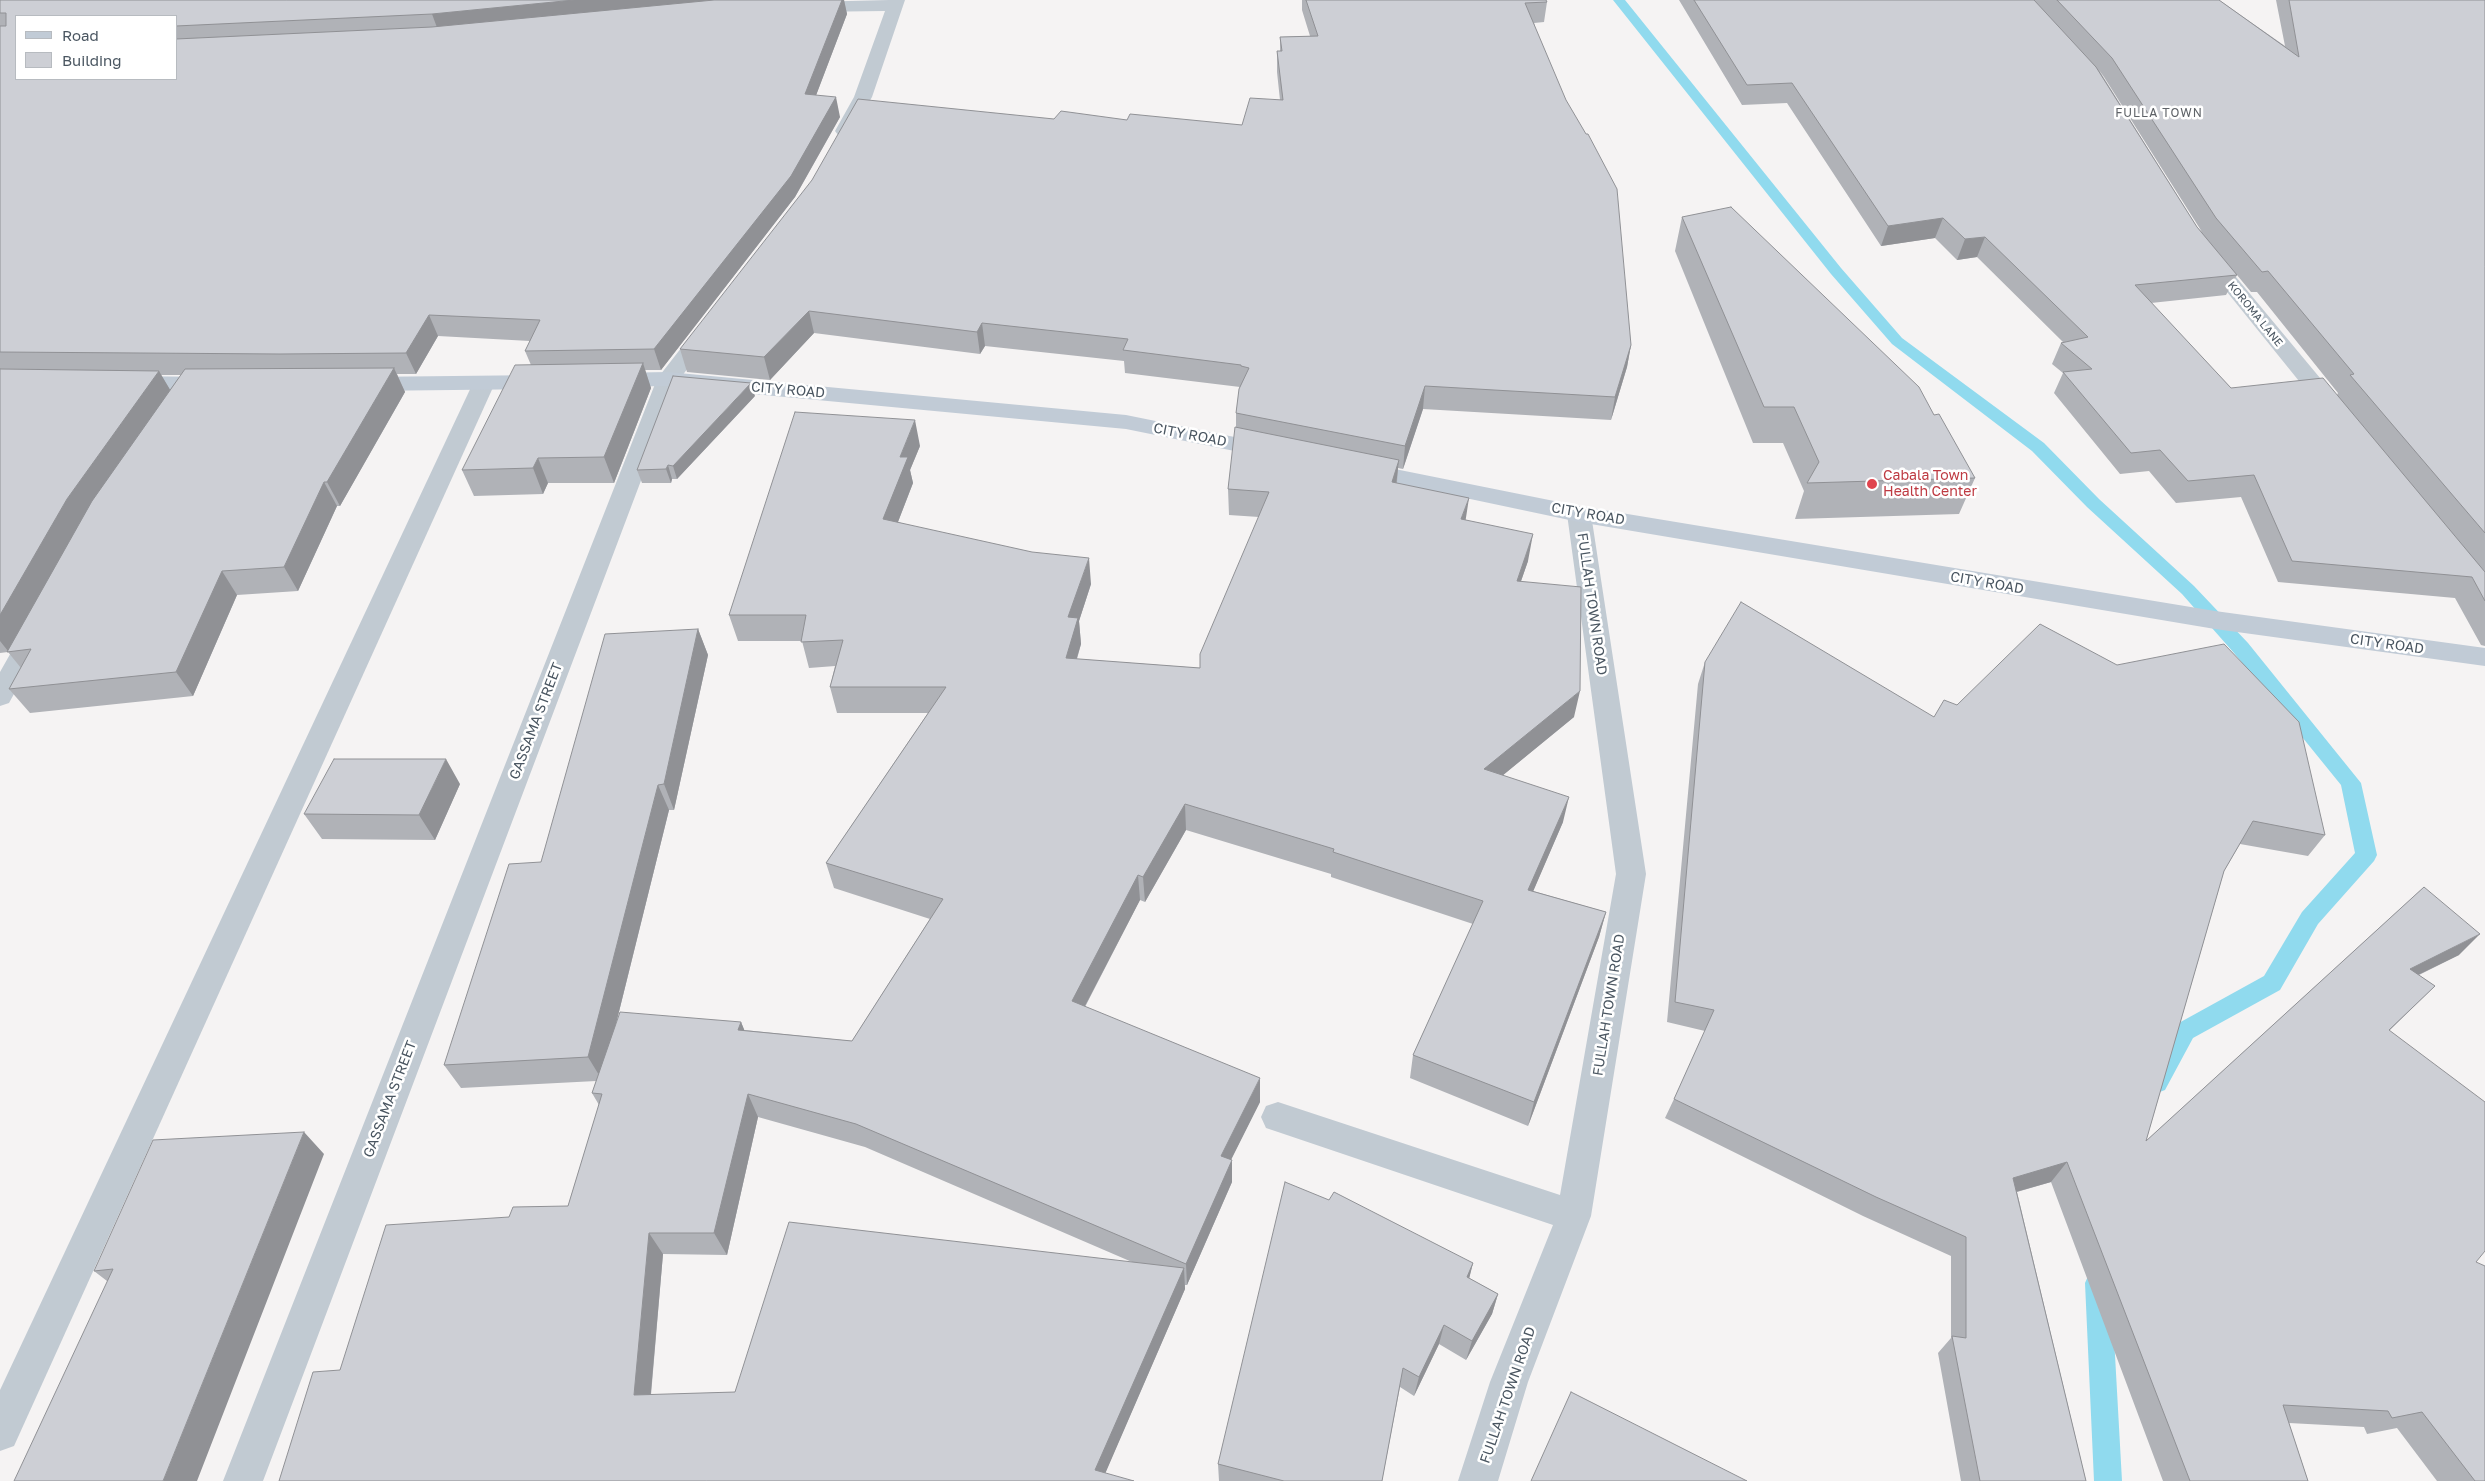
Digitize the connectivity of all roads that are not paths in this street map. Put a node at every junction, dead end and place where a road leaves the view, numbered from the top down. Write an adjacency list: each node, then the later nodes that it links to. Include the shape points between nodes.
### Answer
1 (896, 3): 2 (street); 3 (street, via 863,97)
2 (792, 8)
3 (834, 149)
4 (2196, 242): 15 (street, KOROMA LANE)
5 (722, 309): 6 (street, GASSAMA STREET)
6 (668, 379): 7 (main road, CITY ROAD); 16 (main road, CITY ROAD, via 1126,422); 25 (street, GASSAMA STREET)
7 (590, 381)
8 (561, 382): 13 (main road)
9 (106, 383): 10 (main road)
10 (192, 384): 11 (main road); 14 (street)
11 (228, 384)
12 (340, 384): 13 (main road)
13 (484, 384): 24 (street)
14 (175, 408)
15 (2347, 426)
16 (1290, 455)
17 (1338, 465): 18 (main road, CITY ROAD)
18 (1579, 514): 20 (main road, CITY ROAD, via 2215,620); 23 (street, FULLAH TOWN ROAD, via 1631,874)
19 (48, 609): 21 (street)
20 (2485, 657)
21 (0, 696)
22 (1278, 1117): 23 (street)
23 (1574, 1216): 26 (street, FULLAH TOWN ROAD, via 1509,1382)
24 (0, 1432)
25 (243, 1481)
26 (1478, 1481)

